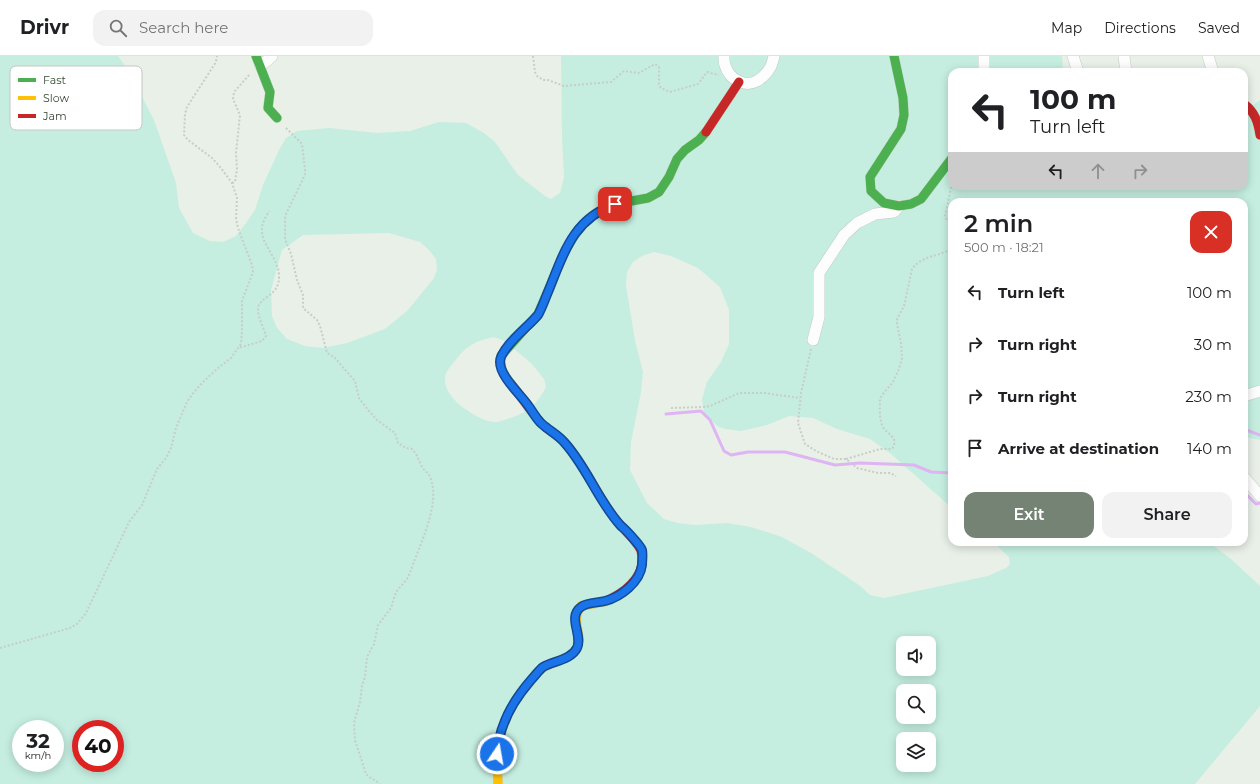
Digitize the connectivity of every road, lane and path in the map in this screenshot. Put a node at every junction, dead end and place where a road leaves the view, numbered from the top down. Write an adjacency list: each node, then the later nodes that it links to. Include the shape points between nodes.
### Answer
1 (217, 56): 22 (path, via 216,62 187,107 184,135 212,158)
2 (272, 56): 11 (street, via 268,60)
3 (533, 56): 16 (path, via 537,76 564,86 611,82 624,71 639,73 655,64 659,67 659,85 670,92 698,84 708,72 723,76)
4 (724, 56): 16 (street, via 725,66)
5 (774, 56): 17 (street, via 770,68 762,78 753,83)
6 (894, 56): 24 (street, via 904,115 901,130 870,177 871,191 877,197 884,203)
7 (984, 56): 12 (street)
8 (1073, 56): 13 (street)
9 (1124, 56): 14 (street)
10 (1208, 56): 15 (street)
11 (258, 61): 19 (street, via 270,92 268,108); 22 (path, via 232,95 240,115 237,169 235,182)
12 (984, 68)
13 (1077, 68)
14 (1126, 68)
15 (1212, 68)
16 (730, 74): 17 (street)
17 (739, 82): 40 (street, via 710,127 677,159 659,192 648,198 605,208 591,217 576,233 565,251 538,314 501,356 500,363 507,378 541,424 566,444 616,520 641,549 642,568 629,588 617,596 581,606 575,619 579,640 573,653 542,668 516,698 502,726 497,754)
18 (1248, 108): 20 (street, via 1254,114)
19 (277, 118): 39 (path, via 302,144 303,150 305,174 286,214 285,239 303,295 304,308 320,326 327,353 334,357 355,381 359,398 368,410 395,433 398,443 415,451 421,466 429,474 434,493 430,520 407,579 396,592 391,608 378,625 374,644 367,657 354,723 355,740 366,774)
20 (1260, 135)
21 (948, 163): 24 (street, via 921,199)
22 (232, 183): 29 (path, via 237,198 238,228 253,272 242,301)
23 (948, 202): 26 (path, via 945,217)
24 (899, 206): 28 (street, via 894,212 875,214 857,223 844,235 819,273 819,317)
25 (269, 211): 29 (path, via 261,230 279,269 278,286 258,307 258,315 266,336 262,342)
26 (948, 221)
27 (948, 251): 34 (path, via 914,266 904,306 897,319 902,358 893,382 880,399 881,421 894,439 892,449 880,449)
28 (813, 340): 32 (path)
29 (239, 346): 38 (path, via 231,358 204,381 187,402 171,448 157,469 142,505 129,522 86,613 70,628)
30 (1260, 391): 31 (street)
31 (1248, 395)
32 (800, 398): 33 (path, via 764,393 739,394 710,406); 34 (path, via 798,423 805,444 834,459)
33 (671, 408)
34 (846, 459): 35 (path, via 857,468)
35 (896, 476)
36 (1248, 482): 37 (street)
37 (1260, 496)
38 (0, 648)
39 (380, 784)
40 (498, 784)

